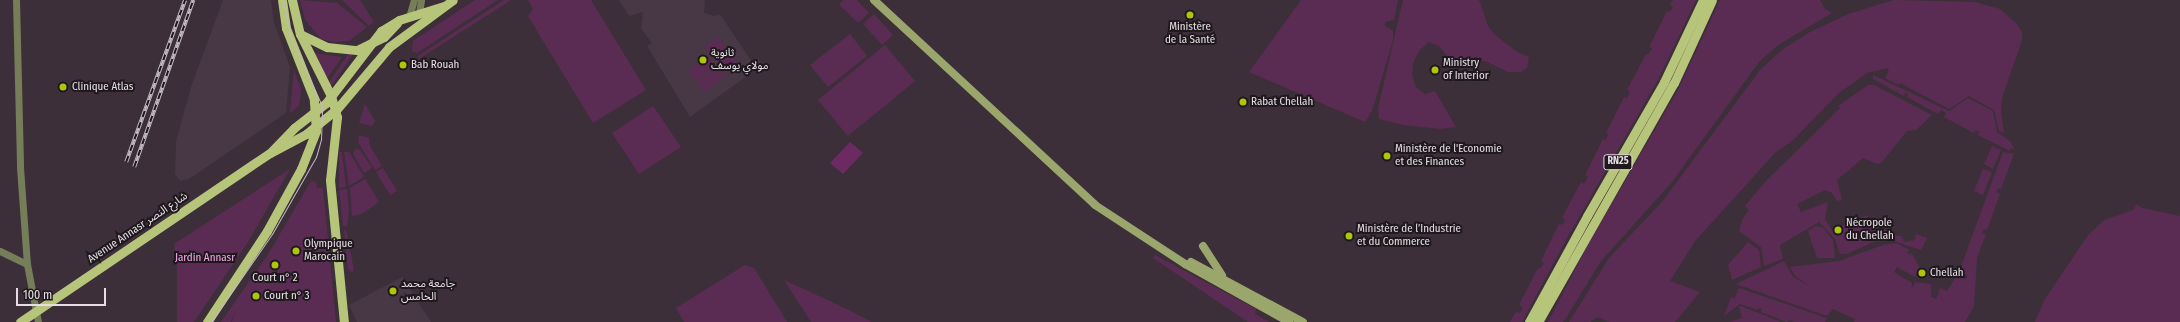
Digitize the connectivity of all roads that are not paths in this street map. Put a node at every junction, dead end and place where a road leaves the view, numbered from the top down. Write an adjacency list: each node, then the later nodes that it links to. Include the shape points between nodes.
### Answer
1 (16, 0): 24 (street, via 17,112)
2 (282, 0): 18 (main road, via 286,28 308,80)
3 (292, 0): 13 (main road)
4 (414, 0): 12 (street)
5 (421, 0): 11 (street)
6 (453, 0): 10 (main road)
7 (874, 0): 23 (main road, via 1095,205)
8 (1703, 0): 33 (main road, RN25, via 1664,82)
9 (1712, 0): 34 (main road, RN25, via 1674,83)
10 (444, 6): 11 (main road, Avenue Annasr شارع النصر); 15 (main road, Avenue Annasr شارع النصر, via 424,24 389,47)
11 (419, 13): 12 (main road, Avenue Annasr شارع النصر); 15 (main road, via 415,25 388,44)
12 (409, 17): 14 (main road, Avenue Annasr شارع النصر, via 399,20 381,32)
13 (300, 34): 14 (main road, via 334,49 357,50); 16 (main road)
14 (370, 46): 16 (main road, Avenue Annasr شارع النصر)
15 (370, 68): 17 (main road, Avenue Annasr شارع النصر)
16 (331, 96): 17 (main road); 18 (main road, Avenue Annasr شارع النصر)
17 (336, 110): 19 (main road, Avenue Annasr شارع النصر); 30 (main road, via 337,128 330,159 330,180)
18 (317, 111): 19 (main road); 20 (main road, Avenue Annasr شارع النصر, via 294,128)
19 (318, 125): 20 (main road, Avenue Annasr شارع النصر, via 292,144); 29 (main road, via 309,153 286,196 253,254)
20 (270, 154): 26 (main road, Avenue Annasr شارع النصر)
21 (1204, 246): 25 (main road, via 1214,266)
22 (0, 251): 24 (street)
23 (1179, 259): 25 (main road, via 1188,260); 31 (main road)
24 (27, 264): 26 (street)
25 (1227, 280): 32 (main road)
26 (37, 311): 27 (main road, Avenue Annasr شارع النصر); 28 (street)
27 (20, 322)
28 (38, 322)
29 (207, 322)
30 (344, 322)
31 (1289, 322)
32 (1303, 322)
33 (1530, 322)
34 (1538, 322)

